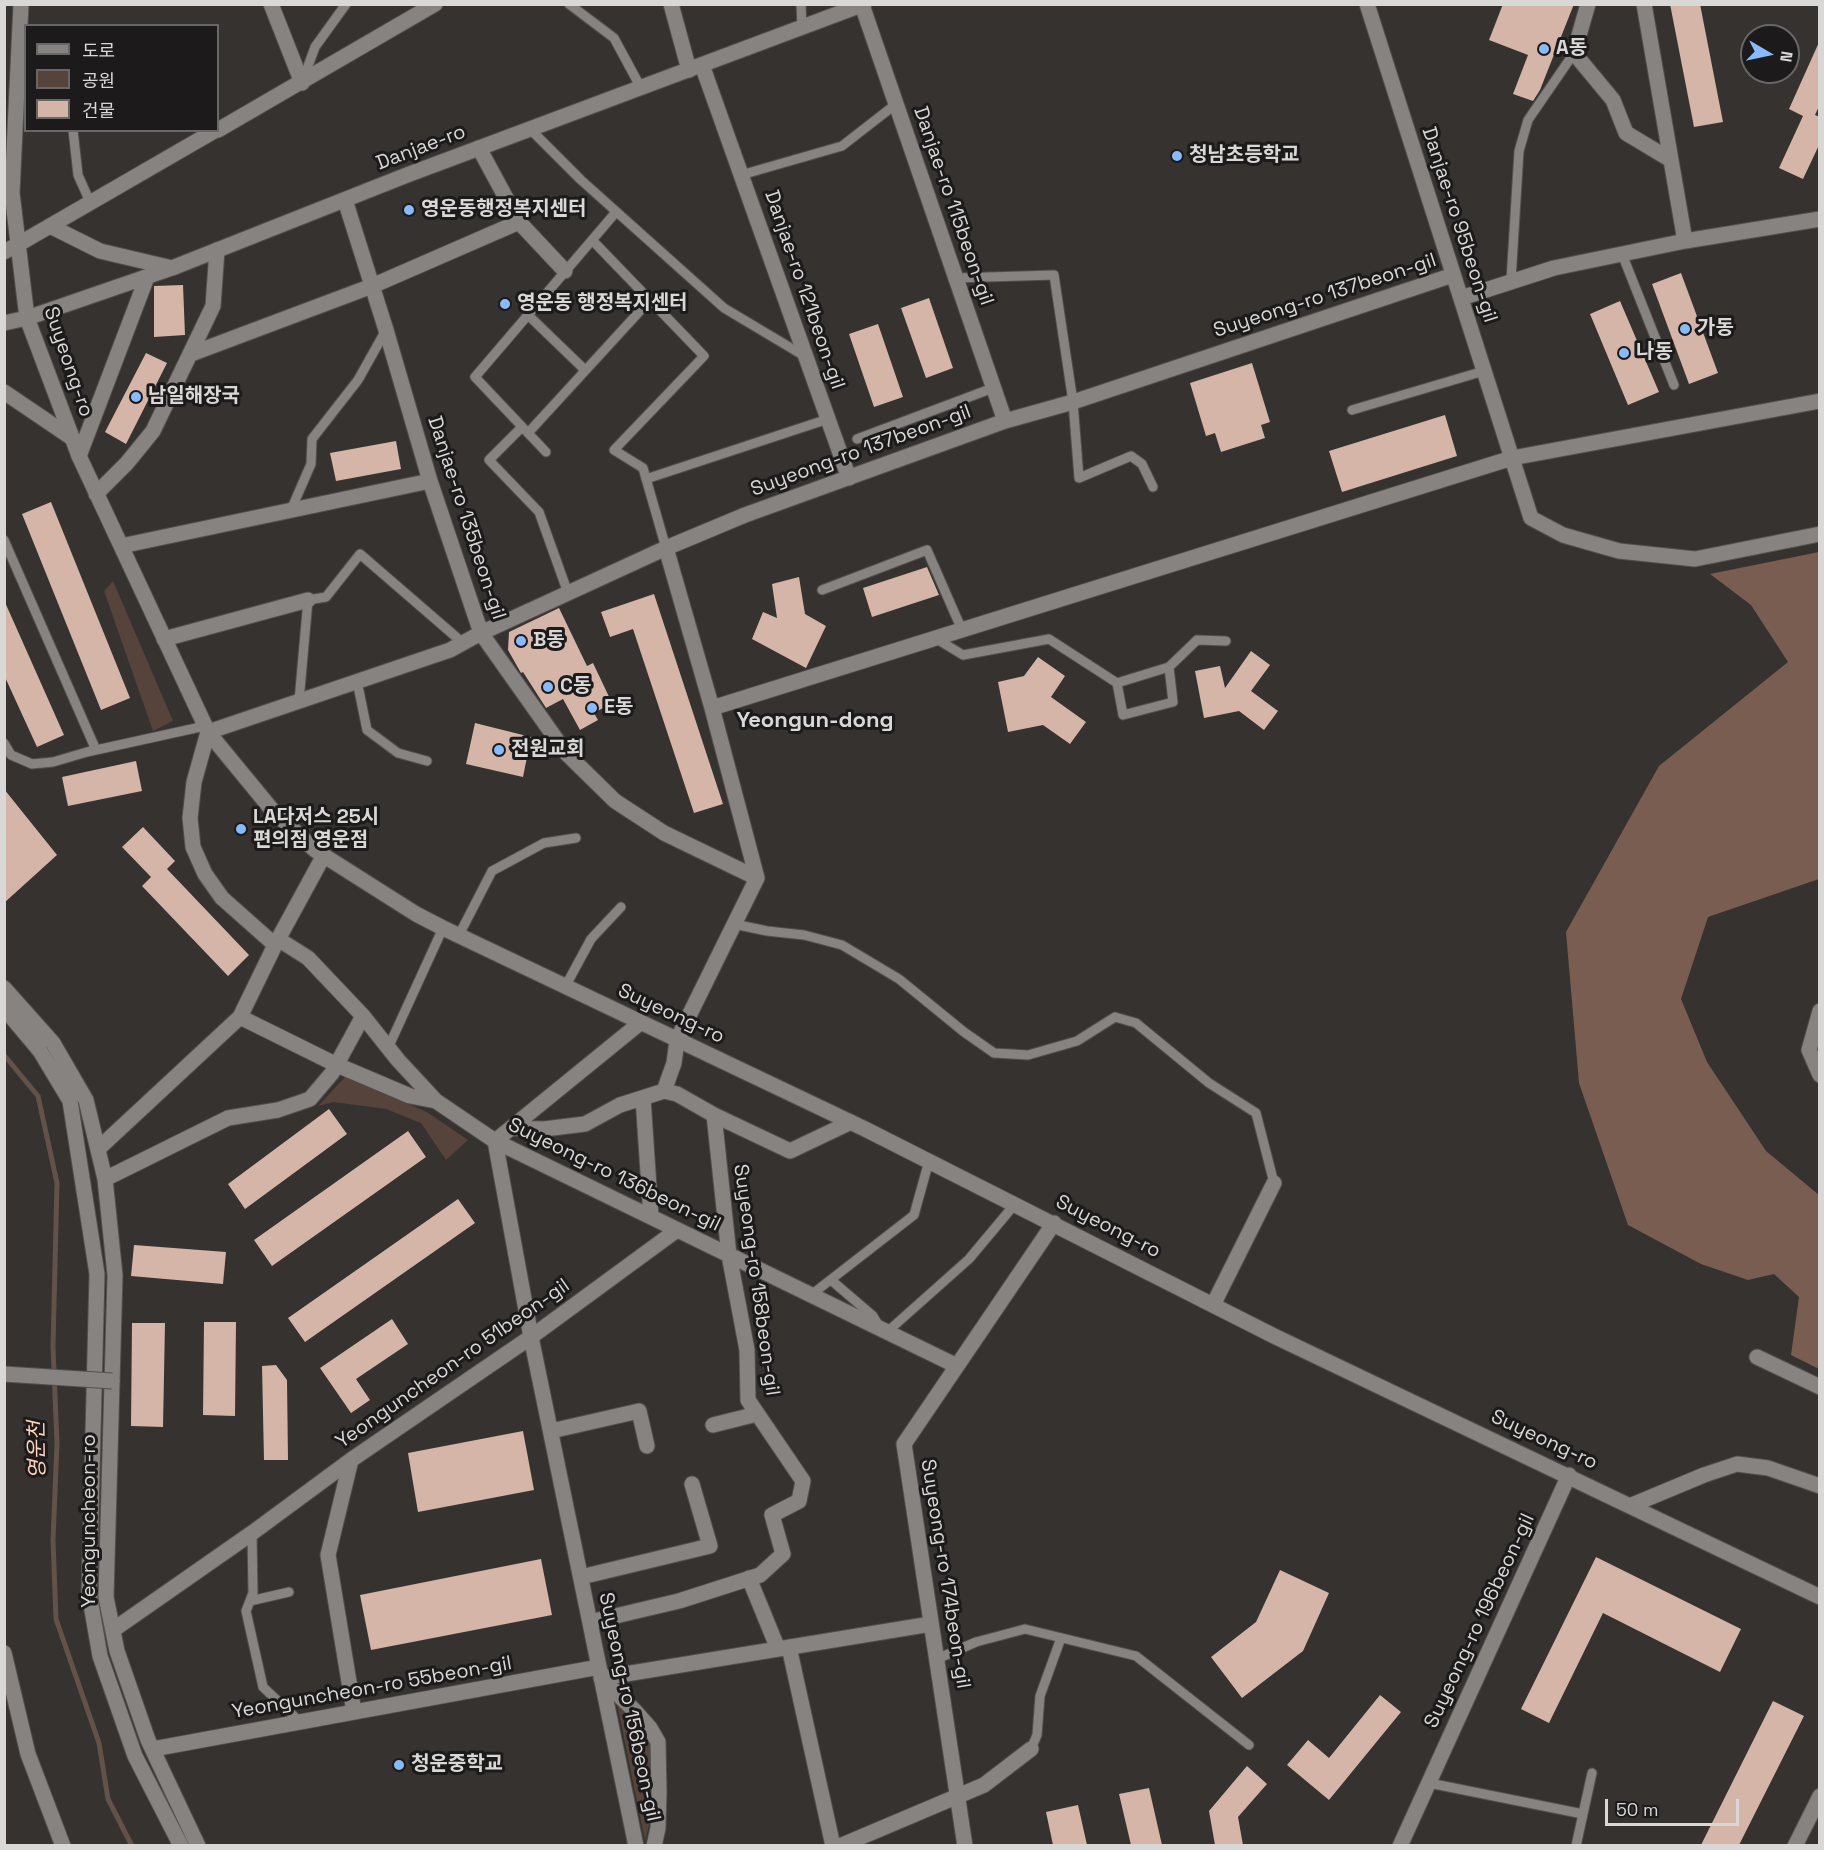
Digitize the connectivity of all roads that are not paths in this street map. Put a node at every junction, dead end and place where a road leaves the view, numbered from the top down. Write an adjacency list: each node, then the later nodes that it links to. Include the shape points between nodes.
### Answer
1 (21, 4): 13 (street, Suyeong-ro)
2 (271, 4): 16 (street)
3 (346, 4): 16 (lane, via 315,47)
4 (435, 4): 16 (street)
5 (569, 4): 17 (lane, via 614,38)
6 (671, 4): 15 (street)
7 (801, 4): 12 (lane)
8 (1366, 4): 39 (street, Danjae-ro 95beon-gil)
9 (1588, 4): 14 (street)
10 (1644, 4): 24 (street)
11 (863, 5): 12 (street, Danjae-ro); 18 (street, Danjae-ro 115beon-gil)
12 (802, 28): 15 (street, Danjae-ro)
13 (12, 43): 34 (street, Suyeong-ro)
14 (1574, 53): 24 (street, via 1613,100 1626,133); 42 (lane, via 1528,120 1519,151)
15 (696, 67): 17 (street, Danjae-ro); 25 (street, Danjae-ro 121beon-gil)
16 (302, 83): 19 (street)
17 (641, 88): 20 (street, Danjae-ro)
18 (896, 104): 25 (lane, Danjae-ro 121beon-gil, via 842,146); 41 (street, Danjae-ro 115beon-gil)
19 (219, 129)
20 (530, 129): 23 (street, Danjae-ro); 28 (lane)
21 (73, 132): 27 (lane, via 78,175)
22 (213, 132): 27 (street)
23 (479, 148): 26 (street, Danjae-ro); 30 (street)
24 (1671, 160): 33 (street)
25 (741, 175): 51 (street, Danjae-ro 121beon-gil)
26 (345, 200): 35 (street, Danjae-ro); 43 (street, Danjae-ro 135beon-gil)
27 (90, 202): 31 (street)
28 (616, 212): 32 (lane); 51 (lane, via 724,308)
29 (1820, 219): 33 (street)
30 (519, 222): 38 (street); 43 (street)
31 (50, 225): 34 (street); 37 (street, via 100,251)
32 (592, 240): 38 (lane); 45 (lane)
33 (1685, 241): 36 (street)
34 (11, 249): 47 (street, Suyeong-ro)
35 (217, 250): 37 (street, Danjae-ro); 50 (street, via 213,306)
36 (1622, 254): 42 (street); 54 (lane)
37 (172, 268): 40 (street, Danjae-ro)
38 (565, 271): 46 (lane)
39 (1453, 275): 44 (street, Danjae-ro 95beon-gil); 58 (street, Suyeong-ro 137beon-gil)
40 (147, 277): 47 (street, Danjae-ro); 66 (street)
41 (956, 278): 55 (street, Danjae-ro 115beon-gil); 58 (lane, via 1054,274)
42 (1511, 280): 44 (street)
43 (372, 286): 49 (street, Danjae-ro 135beon-gil); 50 (street)
44 (1461, 298): 53 (street, Danjae-ro 95beon-gil)
45 (650, 300): 52 (lane); 69 (lane, via 704,356 614,450 643,468)
46 (528, 315): 52 (lane); 62 (lane, via 475,377)
47 (27, 318): 48 (street, Danjae-ro); 63 (street, Suyeong-ro)
48 (4, 324)
49 (386, 330): 70 (street, Danjae-ro 135beon-gil); 73 (lane, via 358,380 312,439 311,464)
50 (191, 354): 72 (street, via 153,431)
51 (806, 357): 60 (street, Danjae-ro 121beon-gil)
52 (585, 370): 62 (lane)
53 (1484, 371): 59 (lane); 67 (street, Danjae-ro 95beon-gil)
54 (1674, 386)
55 (993, 388): 61 (street, Danjae-ro 115beon-gil); 64 (lane)
56 (4, 392): 63 (street)
57 (1820, 401): 67 (street)
58 (1073, 402): 61 (street, Suyeong-ro 137beon-gil); 71 (lane, via 1079,478 1131,456 1142,464)
59 (1352, 410)
60 (828, 419): 68 (street, Danjae-ro 121beon-gil); 69 (lane, Danjae-ro 121beon-gil)
61 (1005, 421): 68 (street, Suyeong-ro 137beon-gil)
62 (525, 430): 65 (lane); 79 (lane, via 489,460 539,512)
63 (72, 438): 66 (street, Suyeong-ro)
64 (857, 439)
65 (546, 452)
66 (79, 456): 72 (street, Suyeong-ro)
67 (1512, 458): 74 (street, Danjae-ro 95beon-gil, via 1531,518 1563,535 1619,552 1695,559); 81 (street)
68 (849, 478): 77 (street, Suyeong-ro 137beon-gil)
69 (646, 479): 77 (lane)
70 (430, 481): 73 (street); 82 (street, Danjae-ro 135beon-gil)
71 (1153, 487)
72 (96, 494): 76 (street, Suyeong-ro)
73 (291, 510): 76 (street)
74 (1820, 534)
75 (4, 540): 94 (lane)
76 (120, 546): 84 (street, Suyeong-ro)
77 (666, 548): 79 (street, Suyeong-ro 137beon-gil); 91 (street)
78 (822, 590): 81 (lane, via 927,550)
79 (568, 593): 82 (street, Suyeong-ro 137beon-gil)
80 (308, 600): 84 (street); 86 (lane, via 326,597 360,554); 90 (lane)
81 (962, 630): 83 (street)
82 (481, 633): 86 (street, Suyeong-ro 137beon-gil); 98 (street, Danjae-ro 135beon-gil, via 566,753 615,801 664,832)
83 (935, 638): 89 (lane, via 963,655 1048,639); 91 (street)
84 (164, 639): 92 (street, Suyeong-ro)
85 (1226, 641): 87 (lane, via 1197,640)
86 (463, 643): 88 (street, Suyeong-ro 137beon-gil)
87 (1169, 667): 89 (lane); 89 (lane, via 1173,702 1123,715)
88 (357, 681): 90 (street, Suyeong-ro 137beon-gil); 95 (lane, via 367,730 398,753)
89 (1116, 683)
90 (299, 701): 92 (street, Suyeong-ro 137beon-gil)
91 (712, 708): 98 (street)
92 (207, 729): 94 (lane); 97 (street, Suyeong-ro, via 273,811); 103 (street, Suyeong-ro 136beon-gil, via 194,783 190,818 193,847 222,898)
93 (4, 743): 94 (lane, via 10,755 32,764)
94 (96, 750)
95 (427, 761)
96 (576, 838): 102 (lane, via 544,843 492,871)
97 (324, 855): 101 (street, Suyeong-ro); 103 (street)
98 (757, 878): 100 (street)
99 (621, 906): 104 (lane, via 591,939)
100 (734, 924): 111 (street); 125 (lane, via 842,945 899,979 994,1053 1028,1055 1077,1041 1115,1017 1136,1023 1209,1083 1256,1113)
101 (443, 928): 102 (street, Suyeong-ro); 112 (lane)
102 (459, 935): 104 (street, Suyeong-ro)
103 (277, 942): 108 (street, Suyeong-ro 136beon-gil, via 308,958); 109 (street)
104 (565, 987): 110 (street, Suyeong-ro)
105 (4, 988): 122 (street, Yeonguncheon-ro, via 53,1043 87,1100)
106 (4, 1008): 175 (street, via 40,1051 70,1101 98,1274 89,1593 100,1656 135,1756)
107 (1820, 1011): 114 (street, via 1809,1050)
108 (363, 1016): 112 (street, Suyeong-ro 136beon-gil); 113 (street)
109 (240, 1017): 113 (street, Suyeong-ro 136beon-gil); 122 (street)
110 (640, 1023): 111 (street, Suyeong-ro); 120 (street)
111 (677, 1040): 115 (street); 119 (street, Suyeong-ro)
112 (388, 1048): 117 (street, Suyeong-ro 136beon-gil)
113 (337, 1065): 117 (street, Suyeong-ro 136beon-gil, via 410,1096); 124 (street, via 310,1099 278,1110 228,1118)
114 (1820, 1075)
115 (664, 1091): 116 (street); 118 (street, Suyeong-ro 158beon-gil)
116 (643, 1098): 120 (street, via 620,1105 585,1124); 127 (street)
117 (436, 1101): 121 (street, Suyeong-ro 136beon-gil)
118 (714, 1115): 119 (street, Suyeong-ro 158beon-gil, via 790,1150); 130 (street, Suyeong-ro 158beon-gil)
119 (851, 1122): 123 (street, Suyeong-ro)
120 (512, 1128): 121 (street)
121 (495, 1141): 127 (street, Suyeong-ro 136beon-gil); 135 (street, Suyeong-ro 156beon-gil)
122 (98, 1149): 124 (street, Yeonguncheon-ro)
123 (929, 1161): 126 (street, Suyeong-ro); 131 (lane, via 914,1215)
124 (105, 1179): 139 (street, Yeonguncheon-ro, via 115,1275)
125 (1274, 1183): 133 (street)
126 (1016, 1204): 128 (street, Suyeong-ro); 134 (lane, via 969,1259)
127 (651, 1217): 129 (street, Suyeong-ro 136beon-gil)
128 (1054, 1223): 133 (street, Suyeong-ro); 137 (street, Suyeong-ro 174beon-gil)
129 (677, 1230): 130 (street, Suyeong-ro 136beon-gil); 135 (street, Yeonguncheon-ro 51beon-gil)
130 (729, 1255): 132 (street, Suyeong-ro 136beon-gil); 141 (street, Suyeong-ro 158beon-gil, via 747,1350 748,1400)
131 (831, 1280): 132 (lane); 134 (lane)
132 (811, 1295): 134 (street, Suyeong-ro 136beon-gil)
133 (1213, 1305): 146 (street, Suyeong-ro)
134 (884, 1330): 137 (street, Suyeong-ro 136beon-gil)
135 (531, 1337): 143 (street, Suyeong-ro 156beon-gil); 145 (street, Yeonguncheon-ro 51beon-gil)
136 (1757, 1357): 140 (street)
137 (957, 1366): 157 (street, Suyeong-ro 174beon-gil, via 904,1444)
138 (4, 1374): 139 (street, bridge)
139 (112, 1381): 158 (street, Yeonguncheon-ro, via 106,1597)
140 (1820, 1388)
141 (757, 1414): 142 (street); 152 (street, Suyeong-ro 158beon-gil, via 804,1480 799,1501 772,1515 783,1554 760,1575)
142 (713, 1425)
143 (551, 1431): 144 (street, via 639,1411); 151 (street, Suyeong-ro 156beon-gil)
144 (646, 1446)
145 (351, 1460): 150 (street, Yeonguncheon-ro 51beon-gil); 164 (street, via 328,1555)
146 (1569, 1475): 149 (street, Suyeong-ro); 170 (street, Suyeong-ro 196beon-gil)
147 (692, 1484): 151 (street, Suyeong-ro 156beon-gil, via 711,1545)
148 (1816, 1485): 149 (street, via 1768,1467 1737,1464)
149 (1632, 1505): 154 (street, Suyeong-ro)
150 (252, 1533): 155 (lane); 158 (street, Yeonguncheon-ro 51beon-gil)
151 (581, 1577): 156 (street, Suyeong-ro 156beon-gil)
152 (749, 1578): 156 (street, via 679,1601); 160 (street)
153 (289, 1592): 155 (lane)
154 (1820, 1597)
155 (250, 1601): 165 (lane, via 246,1611 263,1687)
156 (590, 1622): 163 (street, Suyeong-ro 156beon-gil)
157 (931, 1624): 160 (street, Yeonguncheon-ro 55beon-gil); 162 (street, Suyeong-ro 174beon-gil)
158 (113, 1630): 167 (street, Yeonguncheon-ro)
159 (1061, 1638): 162 (lane, via 1025,1629 976,1642); 166 (lane, via 1136,1656); 168 (lane, via 1040,1696 1037,1735)
160 (784, 1648): 163 (street, Yeonguncheon-ro 55beon-gil); 179 (street)
161 (4, 1653): 174 (street, via 28,1754)
162 (937, 1659): 172 (street, Suyeong-ro 174beon-gil)
163 (600, 1673): 164 (street, Yeonguncheon-ro 55beon-gil); 177 (street, Suyeong-ro 156beon-gil); 178 (street, via 650,1728 658,1743 658,1828)
164 (354, 1712): 165 (street, Yeonguncheon-ro 55beon-gil)
165 (300, 1722): 167 (street, Yeonguncheon-ro 55beon-gil)
166 (1249, 1745)
167 (153, 1749): 176 (street, Yeonguncheon-ro)
168 (1031, 1749): 172 (street, via 984,1785)
169 (1592, 1773): 173 (lane)
170 (1429, 1783): 173 (lane); 182 (street, Suyeong-ro 196beon-gil)
171 (1820, 1796): 184 (street)
172 (958, 1797): 180 (street); 181 (street, Suyeong-ro 174beon-gil)
173 (1583, 1814): 183 (lane)
174 (63, 1845)
175 (181, 1845)
176 (198, 1845)
177 (636, 1845)
178 (654, 1845)
179 (833, 1845)
180 (840, 1845)
181 (965, 1845)
182 (1400, 1845)
183 (1576, 1845)
184 (1795, 1845)

